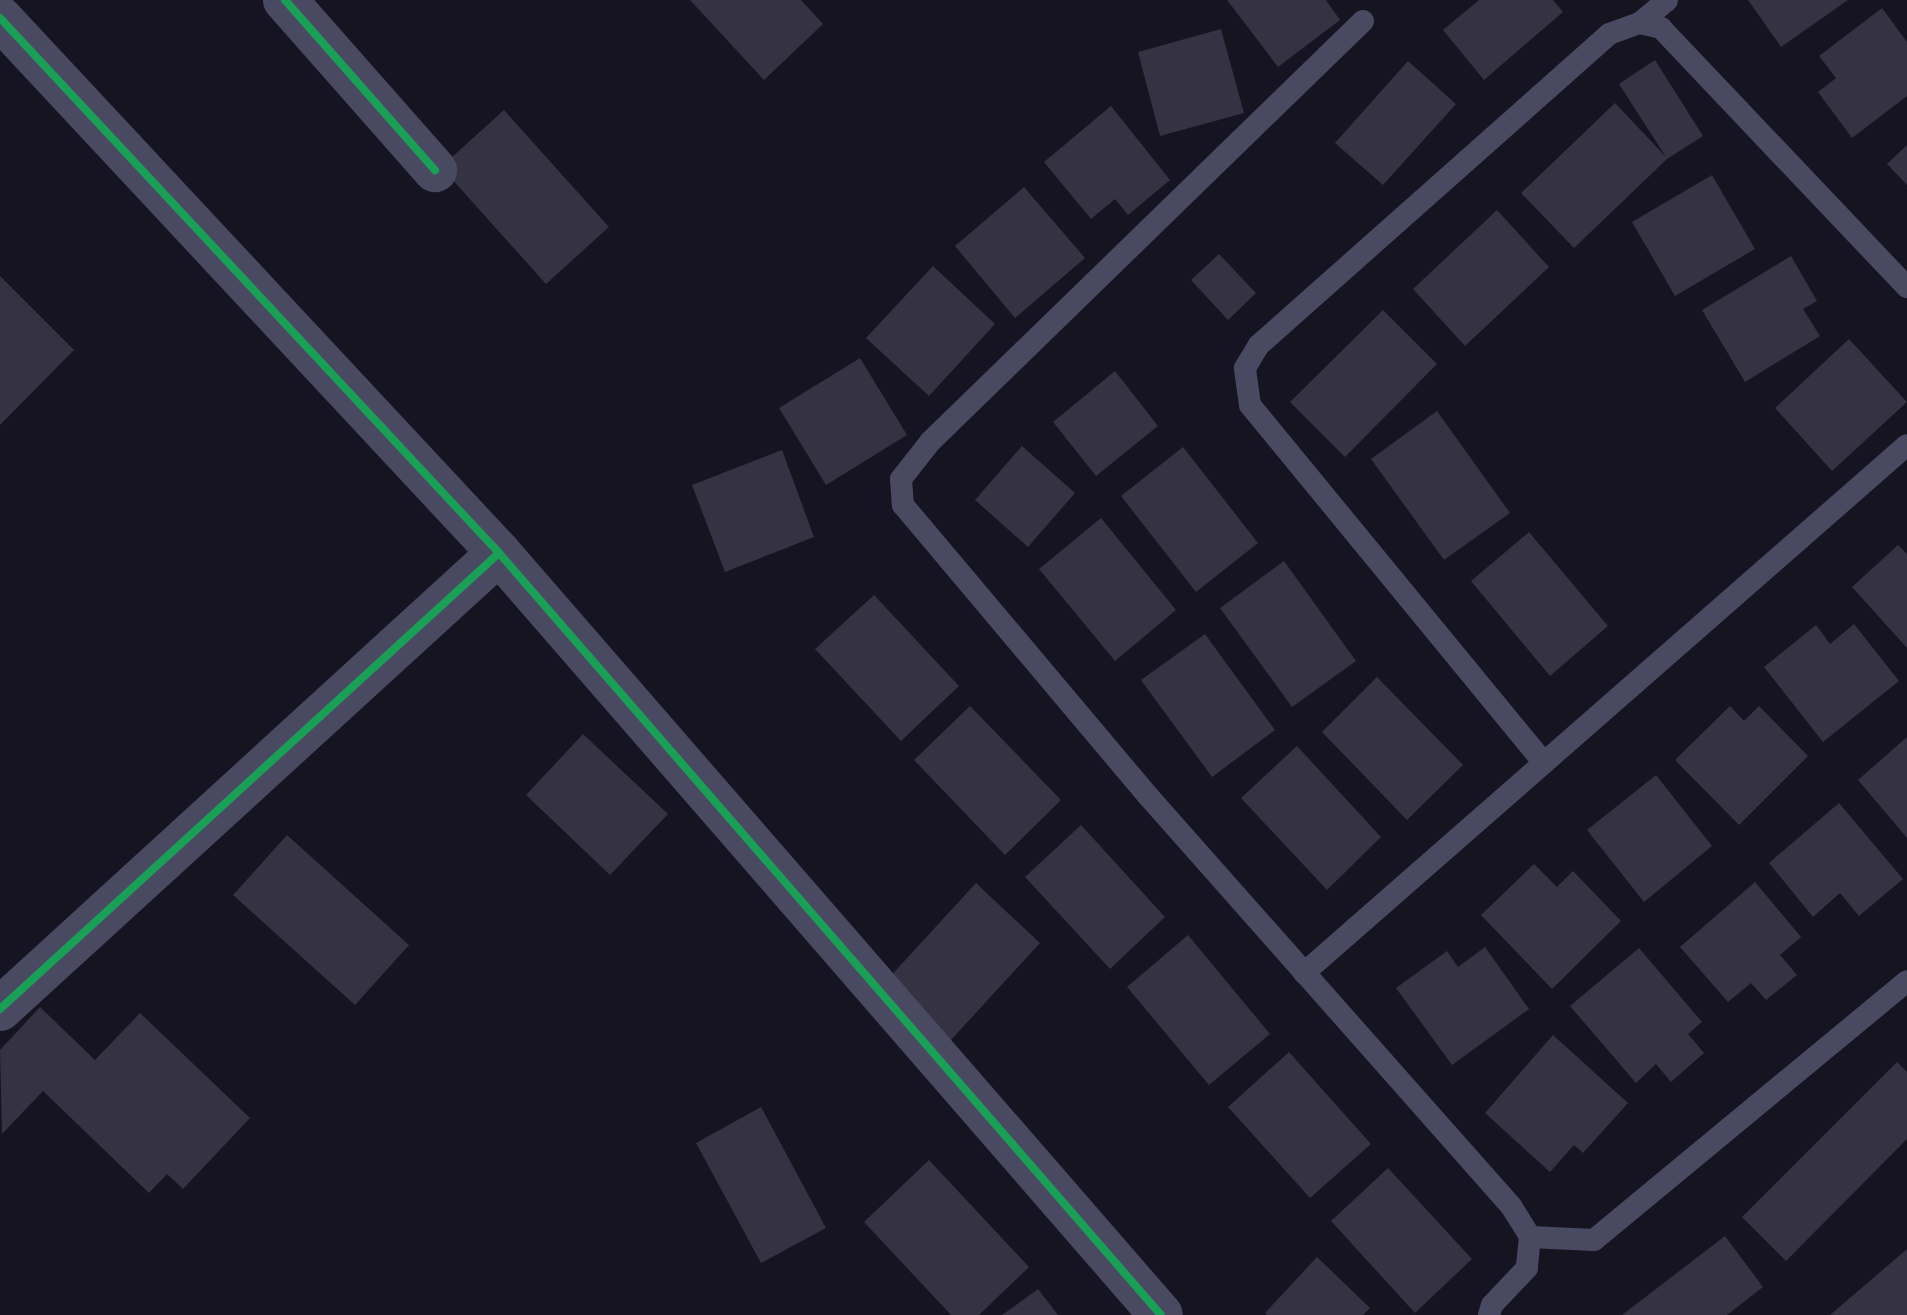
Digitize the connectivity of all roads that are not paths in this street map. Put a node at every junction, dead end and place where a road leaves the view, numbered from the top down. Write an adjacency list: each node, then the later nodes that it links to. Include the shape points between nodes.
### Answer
1 (285, 0): 6 (street)
2 (1667, 0): 5 (lane)
3 (0, 18): 9 (street)
4 (1363, 21): 11 (lane, via 930,442 901,479 903,505 922,529)
5 (1640, 23): 7 (lane, via 1661,28); 10 (lane, via 1609,34 1259,345 1245,368 1250,405)
6 (435, 170)
7 (1907, 287)
8 (1907, 445): 10 (lane)
9 (499, 553): 13 (street); 15 (street)
10 (1544, 763): 11 (lane)
11 (1304, 973): 14 (lane, via 1511,1206)
12 (1907, 981): 14 (lane, via 1594,1240)
13 (0, 1009)
14 (1530, 1237): 16 (lane, via 1527,1268)
15 (1161, 1315)
16 (1489, 1315)

